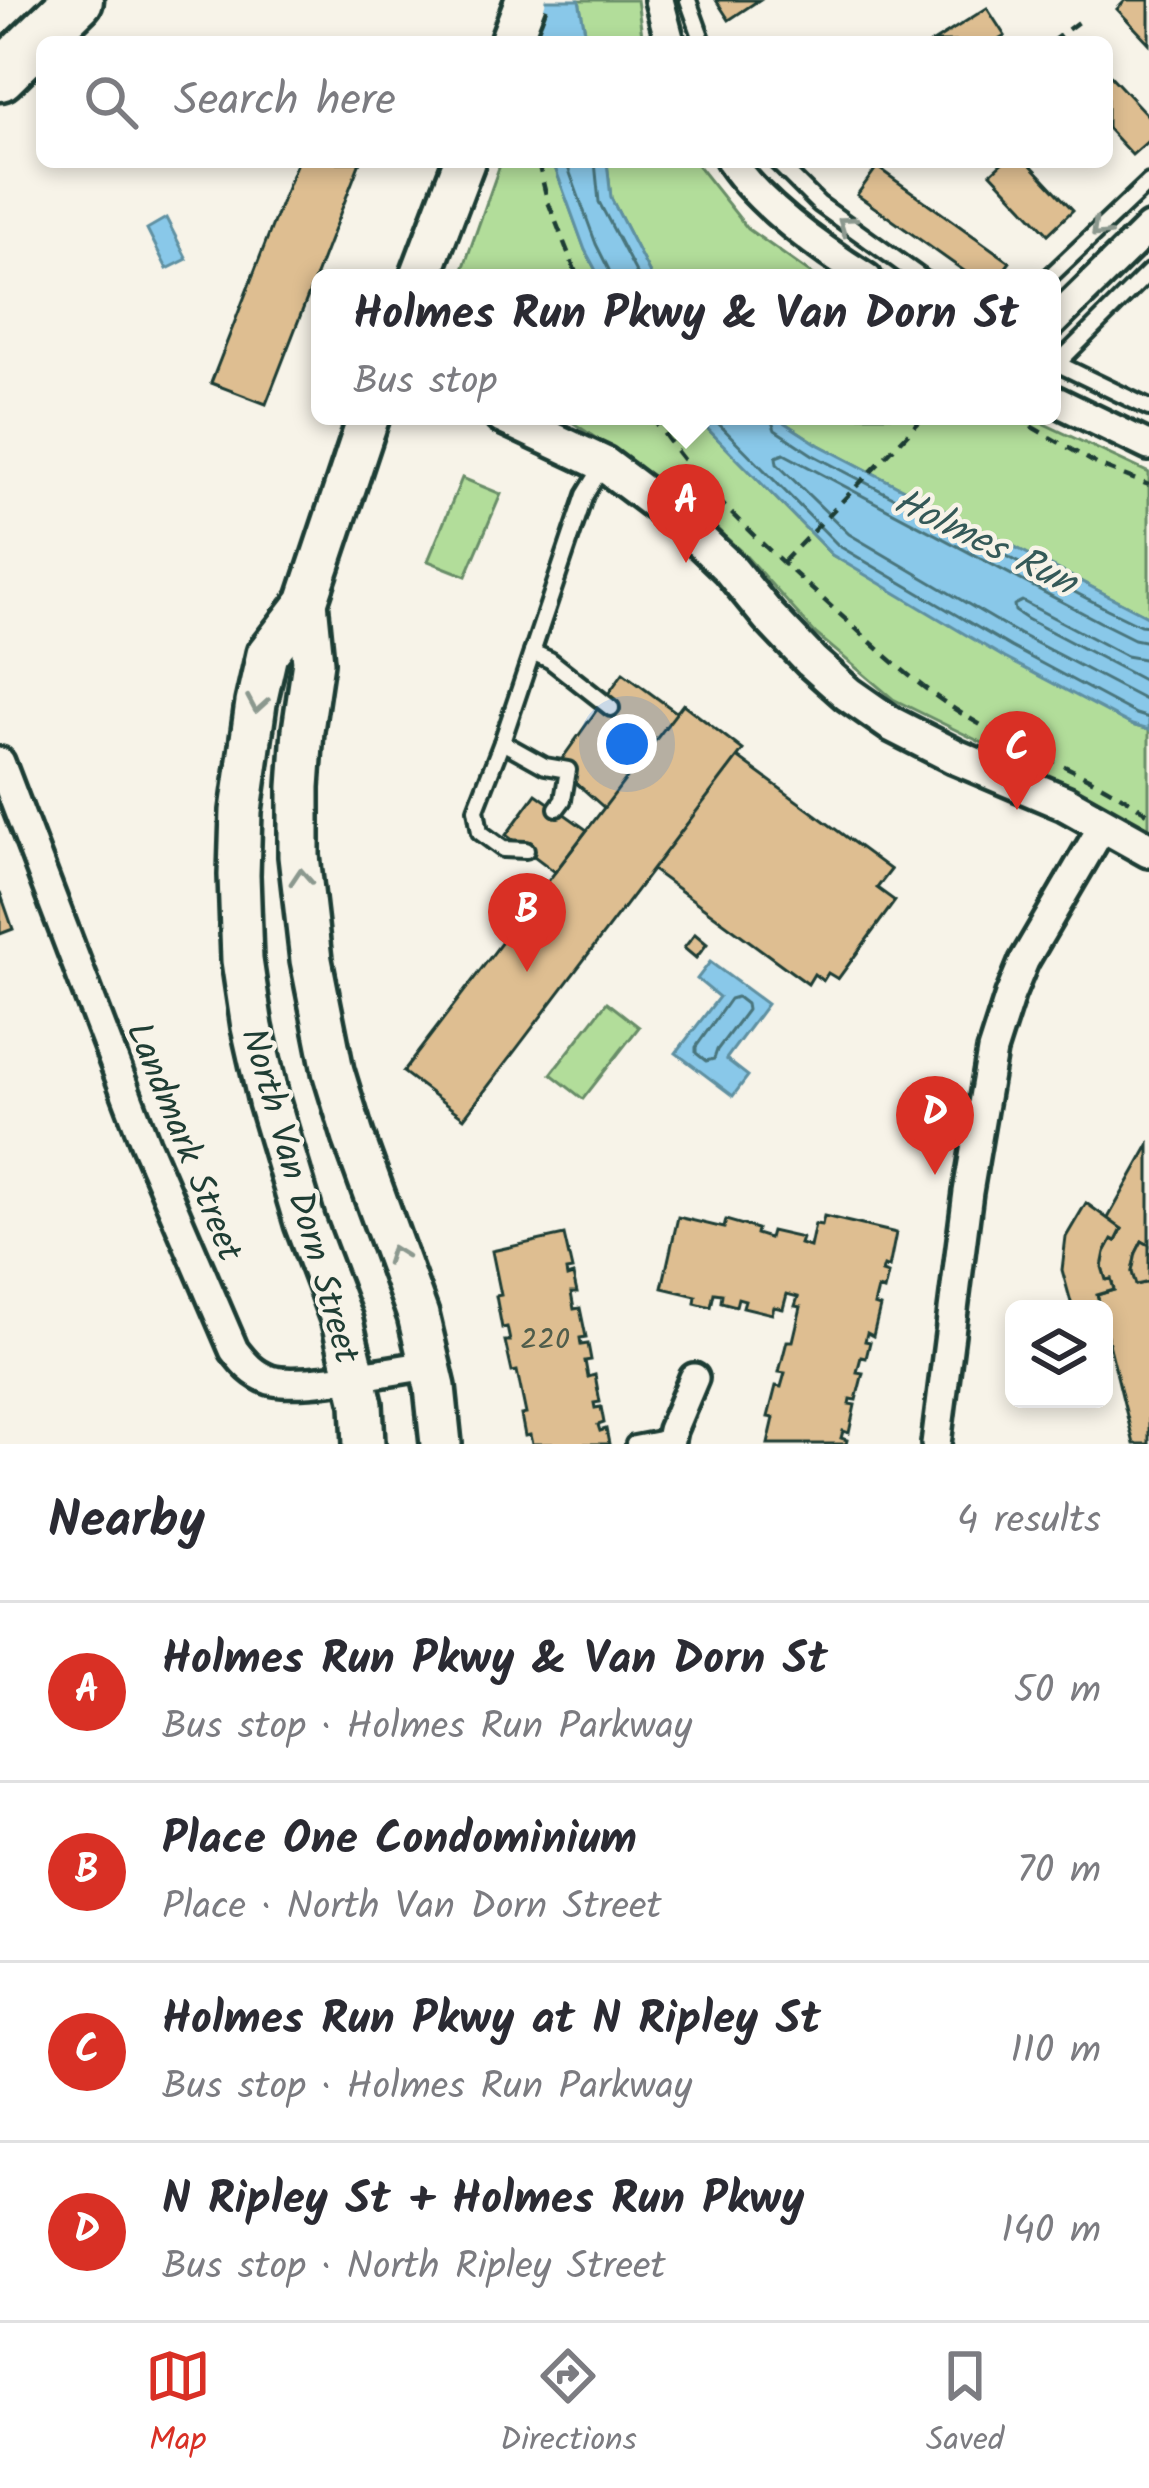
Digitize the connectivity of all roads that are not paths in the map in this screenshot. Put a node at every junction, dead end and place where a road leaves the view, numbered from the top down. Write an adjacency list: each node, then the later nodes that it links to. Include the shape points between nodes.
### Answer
1 (78, 0): 5 (highway)
2 (526, 0): 6 (main road, bridge)
3 (659, 0): 7 (street)
4 (688, 0): 8 (lane)
5 (41, 36)
6 (512, 36)
7 (668, 36)
8 (701, 36)
9 (36, 41): 10 (highway)
10 (0, 76)
11 (462, 168): 16 (main road)
12 (736, 168): 17 (street, via 806,236)
13 (783, 168): 18 (lane, one-way to 13)
14 (1149, 182): 19 (lane, one-way to 19)
15 (1149, 228): 21 (street)
16 (423, 269)
17 (854, 269)
18 (909, 269)
19 (1057, 269)
20 (1149, 272): 22 (lane)
21 (1061, 314)
22 (1061, 356)
23 (1061, 366): 25 (lane)
24 (1061, 403): 28 (street)
25 (1149, 408)
26 (366, 425): 30 (main road, North Van Dorn Street)
27 (521, 425): 29 (street)
28 (1149, 446)
29 (604, 464): 31 (lane, via 585,495); 36 (street, via 681,522 848,694 891,724)
30 (308, 602): 39 (main road, North Van Dorn Street, one-way to 30, via 333,1070 307,938 299,787 313,662); 40 (main road, North Van Dorn Street, one-way to 40, via 267,654 256,704 241,811 239,918 269,1102)
31 (532, 652): 32 (lane); 33 (lane)
32 (611, 708)
33 (502, 742): 35 (lane, via 568,770); 37 (lane, via 476,809 480,832 503,849)
34 (0, 764): 40 (street, Landmark Street, via 234,1350 249,1370 272,1381)
35 (557, 808)
36 (1104, 824): 38 (street); 46 (street, via 1024,962 992,1051)
37 (526, 850)
38 (1149, 850)
39 (429, 1365): 40 (street, Landmark Street); 44 (main road, North Van Dorn Street)
40 (355, 1375): 43 (main road, North Van Dorn Street)
41 (694, 1378): 42 (street)
42 (670, 1441): 45 (lane)
43 (364, 1444)
44 (441, 1444)
45 (634, 1444)
46 (936, 1444)

